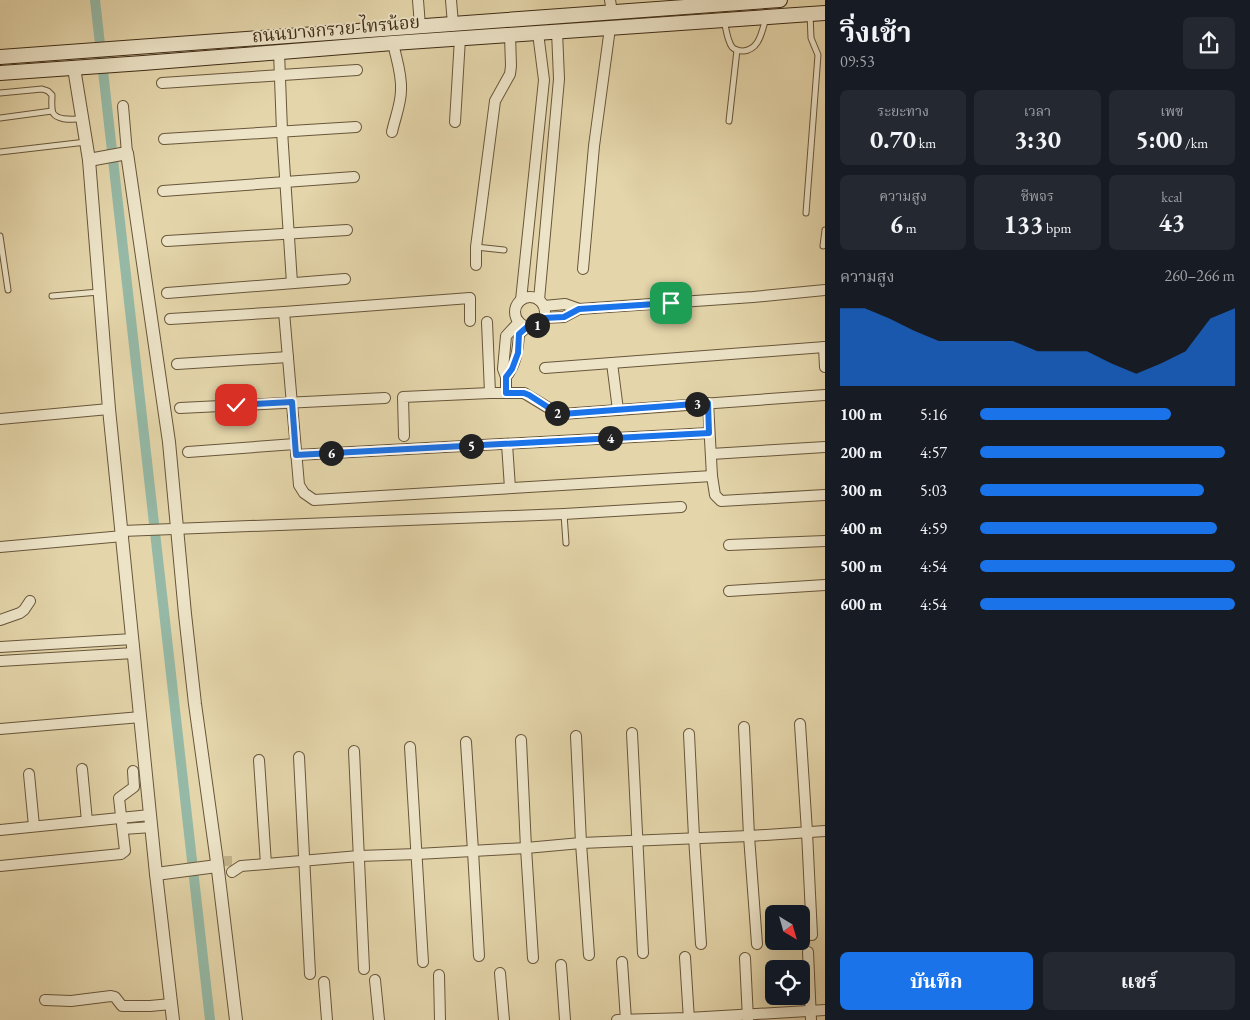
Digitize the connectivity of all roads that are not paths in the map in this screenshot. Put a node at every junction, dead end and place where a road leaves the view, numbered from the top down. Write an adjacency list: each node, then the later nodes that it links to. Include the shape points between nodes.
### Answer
1 (418, 0): 11 (street)
2 (451, 0): 10 (street)
3 (772, 0): 4 (main road, ถนนบางกรวย-ไทรน้อย)
4 (641, 5): 5 (main road, ถนนบางกรวย-ไทรน้อย)
5 (611, 6): 10 (main road, ถนนบางกรวย-ไทรน้อย)
6 (825, 13): 7 (main road, ถนนบางกรวย-ไทรน้อย)
7 (810, 14): 8 (main road, ถนนบางกรวย-ไทรน้อย); 46 (lane, via 811,38 818,55)
8 (766, 17): 9 (main road, ถนนบางกรวย-ไทรน้อย); 18 (lane, via 756,45 744,51)
9 (724, 20): 12 (main road, ถนนบางกรวย-ไทรน้อย); 18 (lane, via 730,42)
10 (453, 24): 11 (main road, ถนนบางกรวย-ไทรน้อย)
11 (420, 26): 20 (main road, ถนนบางกรวย-ไทรน้อย)
12 (610, 28): 13 (main road, ถนนบางกรวย-ไทรน้อย); 56 (street, via 594,146)
13 (557, 31): 14 (main road, ถนนบางกรวย-ไทรน้อย); 25 (street)
14 (538, 32): 15 (main road, ถนนบางกรวย-ไทรน้อย); 26 (street)
15 (510, 35): 16 (main road, ถนนบางกรวย-ไทรน้อย); 53 (street, via 510,74 495,101)
16 (460, 38): 17 (main road, ถนนบางกรวย-ไทรน้อย); 34 (street)
17 (393, 43): 19 (main road, ถนนบางกรวย-ไทรน้อย); 37 (street, via 401,90)
18 (736, 50): 33 (lane)
19 (278, 52): 21 (main road, ถนนบางกรวย-ไทรน้อย); 24 (street)
20 (0, 57)
21 (74, 68): 23 (main road, ถนนบางกรวย-ไทรน้อย); 32 (street)
22 (357, 70): 24 (street)
23 (0, 73)
24 (280, 75): 27 (street); 36 (street)
25 (559, 79): 26 (street); 65 (street)
26 (544, 80): 64 (street)
27 (162, 83)
28 (0, 92): 30 (lane, via 42,89 52,95)
29 (123, 106): 41 (street)
30 (52, 111): 31 (lane); 32 (lane, via 61,118)
31 (0, 118)
32 (82, 120): 39 (street)
33 (729, 121)
34 (456, 122)
35 (356, 127): 36 (street)
36 (282, 132): 38 (street); 44 (street)
37 (392, 132)
38 (164, 139)
39 (87, 142): 40 (lane); 42 (street)
40 (0, 152)
41 (116, 155): 42 (street); 102 (street, via 168,432)
42 (89, 160): 61 (street)
43 (354, 178): 44 (street)
44 (285, 182): 45 (street); 49 (street)
45 (163, 191)
46 (806, 213)
47 (347, 230): 49 (street)
48 (825, 230): 52 (lane)
49 (289, 233): 51 (street); 58 (street)
50 (0, 236): 59 (lane)
51 (167, 241)
52 (823, 246)
53 (476, 247): 54 (lane); 55 (street)
54 (504, 250)
55 (476, 265)
56 (583, 269)
57 (345, 279): 58 (street)
58 (292, 283): 62 (street)
59 (8, 290)
60 (825, 290): 66 (street)
61 (100, 292): 63 (lane); 86 (street)
62 (167, 293)
63 (52, 296)
64 (521, 300): 65 (street, via 531,296); 72 (street, via 515,309 516,318)
65 (542, 303): 66 (street, via 565,304); 68 (street)
66 (579, 309): 68 (street, via 564,317)
67 (284, 312): 69 (street); 70 (street, via 470,298); 74 (street)
68 (544, 318): 72 (street, via 532,327)
69 (170, 319)
70 (470, 321)
71 (487, 322): 79 (street)
72 (523, 324): 80 (street, via 518,353 506,377)
73 (825, 347): 75 (street); 77 (street)
74 (288, 357): 76 (street); 83 (street)
75 (612, 363): 78 (street); 87 (street)
76 (177, 364)
77 (825, 367)
78 (545, 368)
79 (490, 393): 80 (street); 90 (street, via 403,397)
80 (506, 393): 87 (street, via 524,393 562,414)
81 (825, 395): 84 (street)
82 (385, 398): 83 (street)
83 (292, 402): 85 (street); 91 (street)
84 (708, 403): 87 (street); 89 (street)
85 (180, 408)
86 (109, 409): 88 (street); 103 (street)
87 (618, 410)
88 (0, 419)
89 (709, 433): 92 (street); 95 (street)
90 (404, 436)
91 (296, 444): 94 (street); 96 (street)
92 (507, 444): 96 (street); 98 (street)
93 (825, 447): 95 (street)
94 (188, 452)
95 (710, 454): 97 (street)
96 (296, 455): 98 (street, via 299,485 314,500)
97 (712, 476): 98 (street); 99 (street, via 715,495 721,501)
98 (510, 488)
99 (825, 495)
100 (681, 507): 101 (street)
101 (564, 514): 102 (street); 105 (lane)
102 (173, 529): 103 (street); 151 (street, via 195,704)
103 (125, 533): 107 (street); 112 (street)
104 (825, 540): 106 (street)
105 (566, 543)
106 (729, 545)
107 (0, 547)
108 (825, 585): 109 (street)
109 (729, 591)
110 (30, 601): 111 (street, via 20,613)
111 (0, 620)
112 (133, 638): 113 (street); 114 (street)
113 (0, 647)
114 (134, 653): 115 (street); 116 (street)
115 (0, 661)
116 (141, 717): 119 (street); 134 (street)
117 (800, 724): 139 (street)
118 (744, 727): 140 (street)
119 (0, 729)
120 (632, 733): 142 (street)
121 (689, 734): 141 (street)
122 (576, 736): 143 (street)
123 (521, 740): 144 (street)
124 (466, 742): 145 (street)
125 (410, 747): 146 (street)
126 (354, 751): 147 (street)
127 (299, 757): 148 (street)
128 (259, 760): 149 (street)
129 (82, 770): 133 (street)
130 (133, 771): 132 (street, via 134,787 119,798)
131 (29, 774): 135 (street)
132 (121, 817): 133 (street); 134 (street); 136 (street)
133 (87, 821): 135 (street)
134 (151, 821): 136 (street); 152 (street)
135 (34, 826): 137 (street)
136 (123, 829): 150 (street, via 125,851 121,854)
137 (0, 830)
138 (825, 831): 139 (street)
139 (807, 832): 140 (street); 153 (street)
140 (749, 836): 141 (street); 155 (street)
141 (694, 837): 142 (street); 154 (street)
142 (638, 841): 143 (street); 157 (street)
143 (581, 843): 144 (street); 158 (street)
144 (526, 848): 145 (street); 161 (street)
145 (473, 851): 146 (street); 159 (street)
146 (417, 854): 147 (street); 163 (street)
147 (359, 856): 148 (street); 166 (street)
148 (304, 862): 149 (street); 168 (street)
149 (266, 864): 151 (street)
150 (0, 866)
151 (222, 867): 152 (street); 179 (street)
152 (156, 874): 173 (street)
153 (812, 935)
154 (701, 944)
155 (757, 944)
156 (808, 952): 175 (street)
157 (643, 954)
158 (589, 955)
159 (479, 956)
160 (685, 957): 177 (street)
161 (533, 958)
162 (745, 958): 176 (street)
163 (423, 962)
164 (622, 962): 186 (street)
165 (561, 965): 184 (street)
166 (364, 969)
167 (500, 973): 183 (street)
168 (310, 974)
169 (439, 975): 182 (street)
170 (376, 980): 181 (street)
171 (324, 982): 180 (street)
172 (45, 1000): 173 (street, via 72,1001 111,996 122,1006)
173 (171, 1004): 178 (street)
174 (825, 1010): 175 (street)
175 (811, 1015): 176 (street)
176 (748, 1017): 177 (street)
177 (689, 1019): 186 (street)
178 (173, 1020)
179 (236, 1020)
180 (326, 1020)
181 (378, 1020)
182 (440, 1020)
183 (504, 1020)
184 (565, 1020)
185 (617, 1020): 186 (street)
186 (626, 1020)

